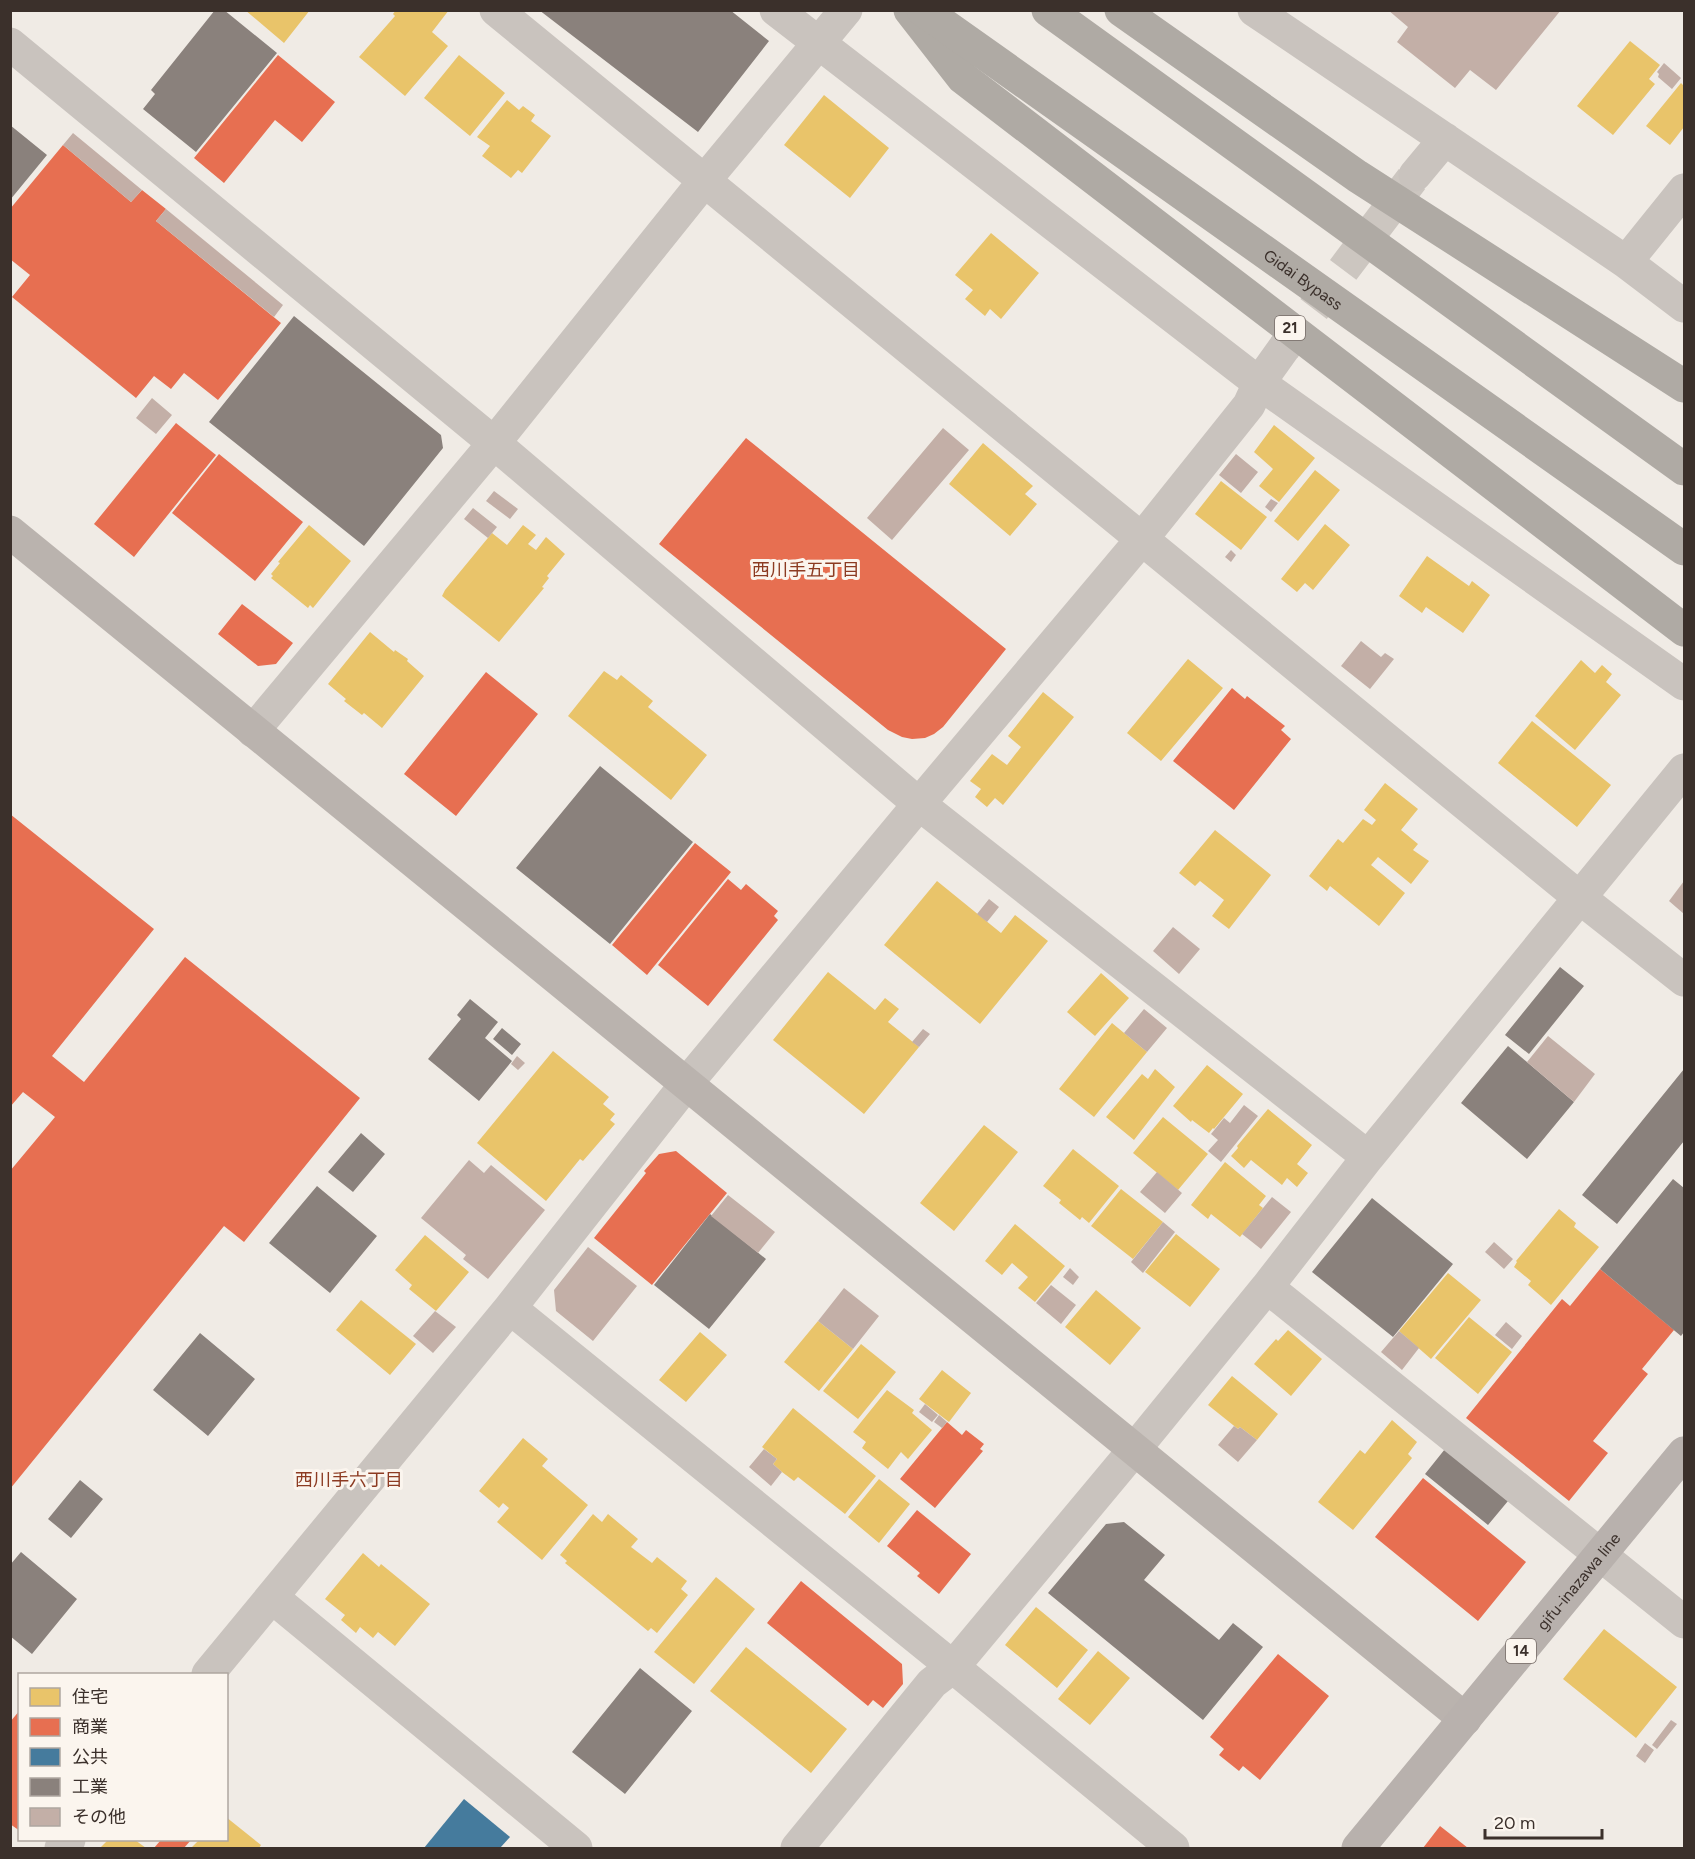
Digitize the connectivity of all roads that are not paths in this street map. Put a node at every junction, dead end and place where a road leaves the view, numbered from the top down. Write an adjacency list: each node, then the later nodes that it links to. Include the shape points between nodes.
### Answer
1 (496, 10): 13 (street)
2 (776, 10): 9 (street)
3 (846, 10): 9 (street)
4 (910, 10): 25 (highway, 21, via 963,78)
5 (923, 10): 24 (highway, Gidai Bypass, bridge)
6 (1048, 10): 21 (highway, bridge)
7 (1121, 10): 19 (highway, via 1357,176)
8 (1254, 10): 11 (street)
9 (819, 43): 13 (street); 18 (street)
10 (10, 44): 20 (street)
11 (1445, 139): 12 (street); 15 (street)
12 (1415, 175)
13 (705, 180): 20 (street); 23 (street)
14 (1684, 190): 15 (street)
15 (1626, 262): 16 (street)
16 (1684, 306)
17 (1284, 348): 18 (street)
18 (1259, 383): 23 (street, via 1249,405); 26 (street)
19 (1684, 386)
20 (494, 443): 27 (street); 29 (street)
21 (1684, 470)
22 (10, 532): 27 (street)
23 (1141, 540): 29 (street); 30 (street)
24 (1684, 549)
25 (1684, 630)
26 (1684, 684)
27 (253, 731): 32 (street)
28 (1684, 770): 30 (street)
29 (918, 804): 32 (street); 33 (street)
30 (1580, 898): 31 (street); 33 (street)
31 (1684, 980)
32 (687, 1083): 35 (street); 36 (street)
33 (1368, 1157): 34 (street)
34 (1266, 1287): 36 (street); 38 (street)
35 (510, 1308): 39 (street); 41 (street)
36 (1134, 1450): 41 (street); 43 (street)
37 (1684, 1453): 38 (main road, gifu-inazawa line / 14)
38 (1600, 1556): 40 (street); 43 (main road, gifu-inazawa line / 14)
39 (273, 1599): 42 (street); 44 (street)
40 (1684, 1622)
41 (953, 1667): 45 (street, via 932,1683); 46 (street)
42 (209, 1673)
43 (1465, 1719): 47 (main road, gifu-inazawa line / 14)
44 (576, 1848)
45 (796, 1848)
46 (1173, 1848)
47 (1358, 1848)

